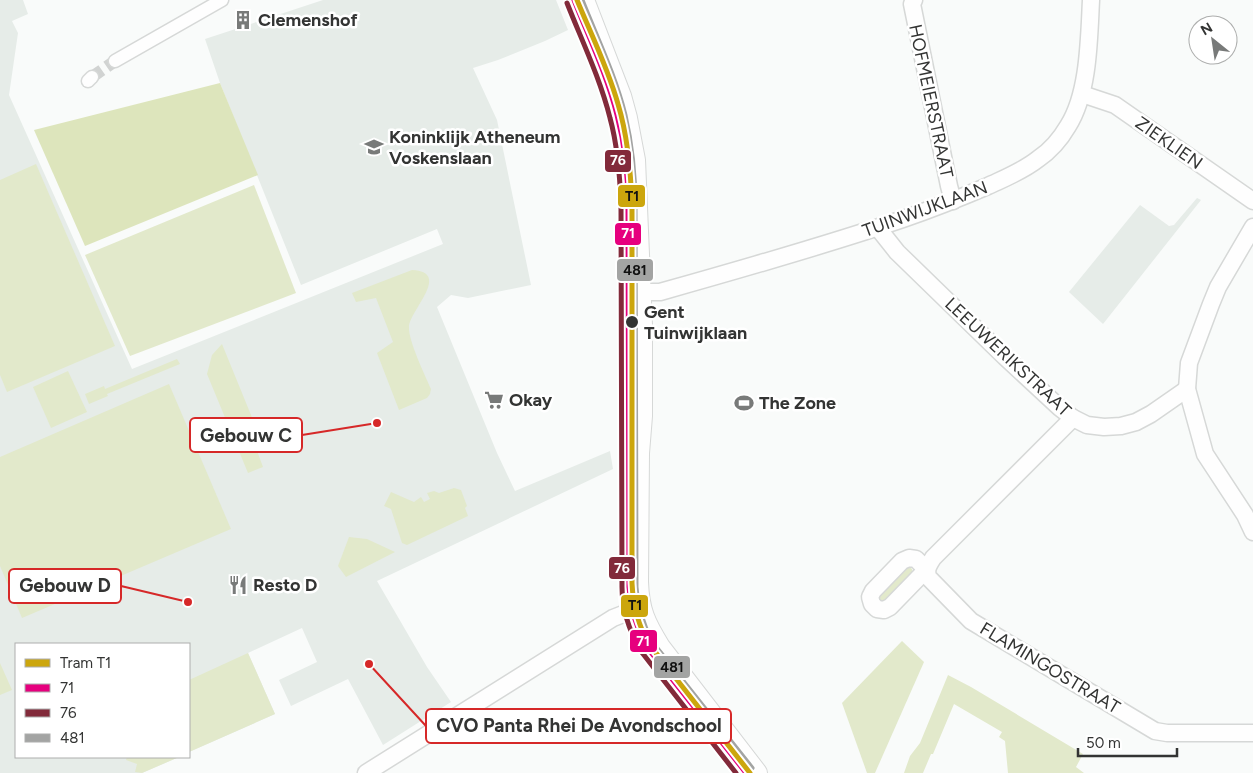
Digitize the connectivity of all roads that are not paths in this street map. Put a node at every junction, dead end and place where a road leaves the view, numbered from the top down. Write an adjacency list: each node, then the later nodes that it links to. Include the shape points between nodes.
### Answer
1 (222, 0): 6 (street)
2 (574, 0): 16 (street, via 614,104 627,172 629,592)
3 (584, 0): 12 (street, via 621,96 632,140)
4 (914, 0): 9 (street, HOFMEIERSTRAAT, via 912,4)
5 (1091, 0): 7 (street, TUINWIJKLAAN)
6 (115, 61)
7 (1082, 94): 8 (street, ZIEKLIEN, via 1114,104); 9 (street, TUINWIJKLAAN, via 1068,126 1039,159)
8 (1253, 201)
9 (953, 202): 11 (street, TUINWIJKLAAN)
10 (1253, 227): 13 (street, via 1210,304 1189,363)
11 (878, 228): 12 (street, TUINWIJKLAAN, via 660,292); 14 (street, LEEUWERIKSTRAAT, via 911,266 1032,383)
12 (640, 292): 16 (street, via 642,416 639,597)
13 (1187, 389): 14 (street, LEEUWERIKSTRAAT, via 1151,414 1121,426 1104,427); 15 (street, via 1205,454)
14 (1073, 418): 17 (street, FLAMINGOSTRAAT, via 933,558 927,568 928,577 972,621 994,636 1155,731 1167,734)
15 (1253, 532)
16 (636, 609): 18 (street, via 613,618); 19 (street, via 639,634 646,646); 20 (street, via 665,653)
17 (1253, 733)
18 (366, 773)
19 (746, 773)
20 (757, 773)

